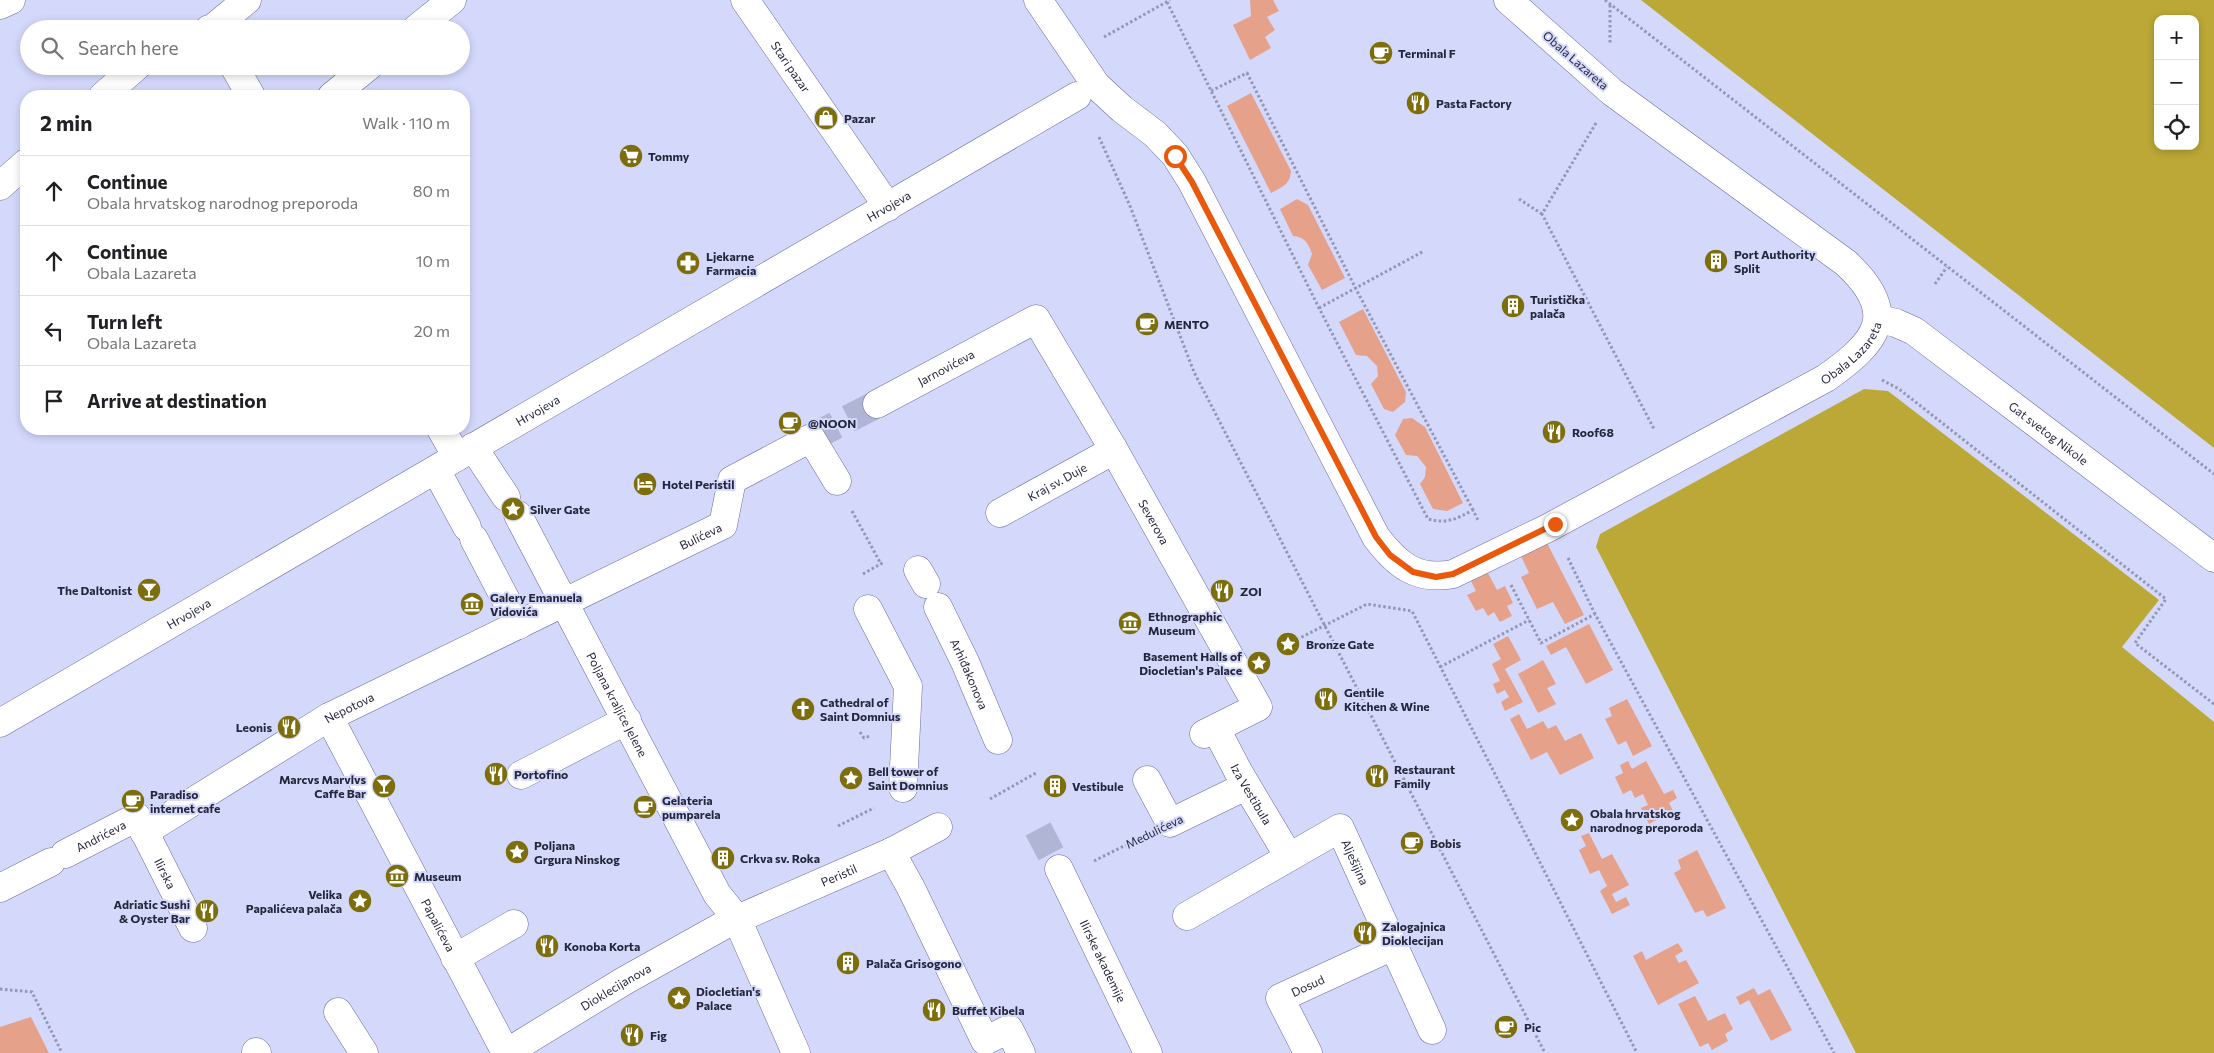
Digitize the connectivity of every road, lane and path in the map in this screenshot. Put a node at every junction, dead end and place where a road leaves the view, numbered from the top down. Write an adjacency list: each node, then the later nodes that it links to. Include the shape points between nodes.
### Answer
1 (11, 0): 10 (street)
2 (247, 0): 11 (street)
3 (452, 0): 12 (street)
4 (745, 0): 27 (street, Stari pazar)
5 (1038, 0): 41 (street, Obala Lazareta, via 1105,95 1155,134 1175,156 1192,182 1376,537 1390,555 1413,572 1436,577 1453,574)
6 (1508, 0): 34 (street, Obala Lazareta, via 1612,92 1846,263 1867,286)
7 (1605, 0): 9 (path)
8 (1169, 1): 13 (path); 21 (path)
9 (1610, 4): 14 (path); 30 (path)
10 (0, 5)
11 (223, 20)
12 (427, 20)
13 (1097, 41)
14 (1610, 51)
15 (127, 75): 18 (street)
16 (239, 75): 19 (street)
17 (358, 75): 20 (street)
18 (110, 90)
19 (248, 90)
20 (339, 90)
21 (1211, 91): 32 (path, via 1246,73); 33 (path)
22 (1077, 96): 27 (street, Hrvojeva); 57 (path, via 1090,116 1130,206 1194,372)
23 (1596, 122): 28 (path)
24 (20, 168): 25 (street)
25 (0, 186)
26 (1519, 198): 28 (path)
27 (888, 207): 40 (street, Hrvojeva)
28 (1542, 214): 41 (path)
29 (1424, 252): 32 (path)
30 (1948, 267): 31 (path); 42 (path)
31 (1935, 284)
32 (1356, 288): 33 (path); 44 (path)
33 (1319, 308): 44 (path, via 1428,519 1440,522 1455,520)
34 (1879, 319): 41 (street, Obala Lazareta, via 1870,341 1832,374); 48 (street, Gat svetog Nikole, via 1914,331)
35 (1013, 332): 37 (street, Jarnovićeva); 39 (street, Severova, via 1036,319)
36 (1876, 379): 60 (path, via 1899,389 2166,599 2135,642)
37 (877, 404)
38 (444, 435): 40 (street)
39 (1114, 450): 45 (street, Kraj sv. Duje); 64 (street, Severova, via 1258,707)
40 (455, 458): 52 (street, Poljana kraljice Jelene, via 512,506); 56 (street, via 471,533); 63 (street, Hrvojeva)
41 (1671, 462)
42 (2214, 474)
43 (837, 481): 49 (path); 52 (street, Bulićeva, via 811,438 732,480 723,525)
44 (1473, 510): 46 (path)
45 (1000, 513)
46 (1479, 522)
47 (1565, 552): 54 (path)
48 (2214, 558)
49 (881, 564)
50 (1509, 580): 55 (path)
51 (928, 587): 67 (street, Arhiđakonova)
52 (565, 603): 56 (street, Nepotova); 62 (street, Poljana kraljice Jelene)
53 (868, 609): 72 (street, via 908,686)
54 (1595, 614): 55 (path, via 1541,643); 99 (path)
55 (1529, 620): 59 (path)
56 (519, 625): 61 (street, Nepotova)
57 (1325, 625): 58 (path); 59 (path, via 1367,604 1412,611); 97 (path)
58 (1288, 644)
59 (1440, 667): 98 (path)
60 (2214, 704)
61 (329, 717): 75 (street, Nepotova); 86 (street, Papalićeva)
62 (627, 720): 69 (street); 82 (street, Poljana kraljice Jelene)
63 (0, 723)
64 (1210, 731): 71 (street, Iza Vestibula)
65 (860, 732): 66 (path, via 864,738)
66 (870, 736)
67 (998, 740)
68 (1036, 772): 73 (path)
69 (521, 775)
70 (1147, 780): 74 (street)
71 (1246, 786): 74 (street, Medulićeva); 78 (street, Iza Vestibula)
72 (903, 788)
73 (990, 799)
74 (1170, 823): 79 (path, Medulićeva)
75 (140, 825): 80 (street, Andrićeva, via 58,858); 84 (street, Ilirska)
76 (938, 828): 77 (street, Peristil)
77 (891, 852): 82 (street, Peristil); 94 (street, via 985,1041 1009,1029)
78 (1289, 857): 81 (street, Alješijina); 85 (street, Alješijina, via 1340,828)
79 (1060, 873): 95 (street, Ilirske akademije)
80 (0, 888)
81 (1187, 916)
82 (732, 921): 92 (street, Dioklecijanova, via 624,981); 93 (street, via 758,965)
83 (514, 924): 86 (street)
84 (193, 928)
85 (1393, 946): 89 (street, Alješijina); 96 (street, Dosud, via 1280,998)
86 (456, 958): 92 (street, Papalićeva)
87 (0, 989): 90 (path, via 32,992)
88 (338, 1012): 91 (street)
89 (1432, 1030)
90 (62, 1053)
91 (364, 1053)
92 (506, 1053)
93 (796, 1053)
94 (1021, 1053)
95 (1148, 1053)
96 (1308, 1053)
97 (1545, 1053)
98 (1637, 1053)
99 (1834, 1053)

